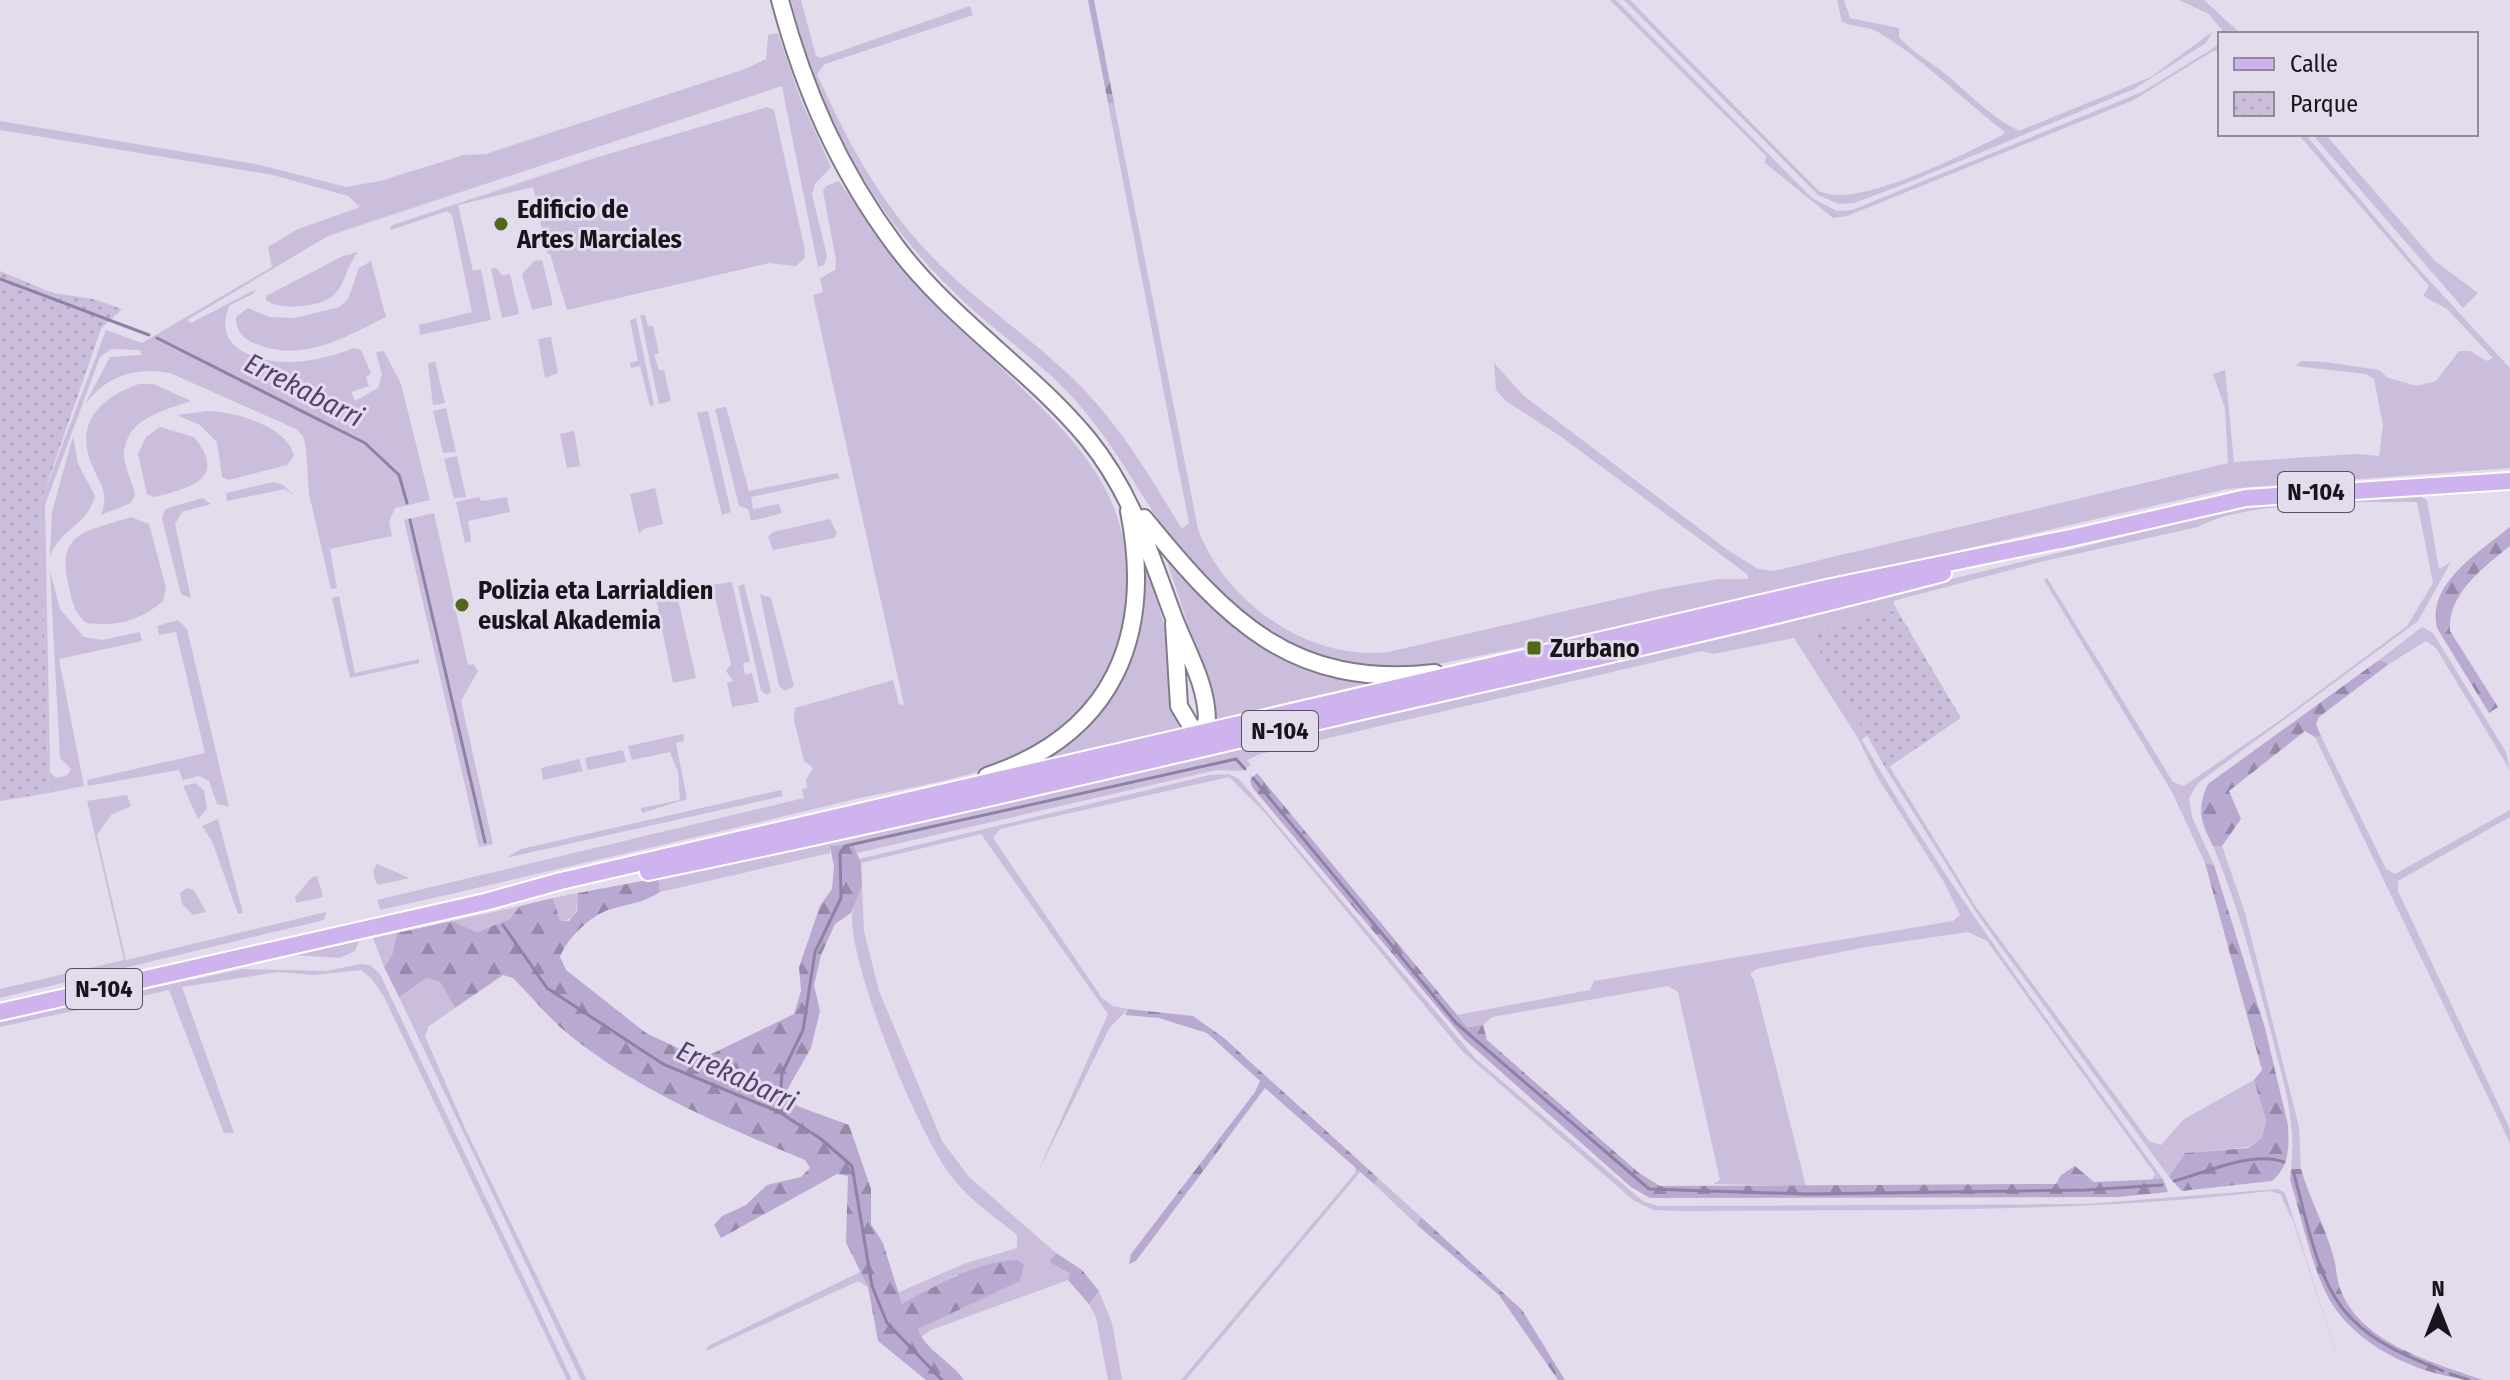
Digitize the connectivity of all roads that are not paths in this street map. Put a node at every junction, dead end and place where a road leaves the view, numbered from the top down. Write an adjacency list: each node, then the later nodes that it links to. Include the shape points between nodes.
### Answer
1 (780, 0): 3 (main road, via 820,120 844,168 897,248 1086,437)
2 (2510, 481): 4 (main road, N-104, via 2246,498)
3 (1125, 494): 5 (main road, via 1148,541); 6 (main road, via 1225,611 1277,646 1346,671 1382,677); 10 (main road, via 1136,564 1134,617 1119,669 1105,694 1064,738 1039,755)
4 (2070, 538): 6 (main road, N-104, via 1831,587); 7 (main road, N-104, via 1749,622)
5 (1174, 618): 8 (main road, via 1207,705); 8 (main road, via 1179,706 1192,728)
6 (1500, 665): 8 (main road, N-104)
7 (1303, 725): 8 (main road, via 1236,736); 9 (main road, N-104)
8 (1202, 733): 9 (main road); 10 (main road, N-104)
9 (1158, 759): 11 (main road, N-104, via 832,834)
10 (938, 793): 11 (main road, N-104)
11 (485, 902): 12 (main road, N-104)
12 (0, 1012)

